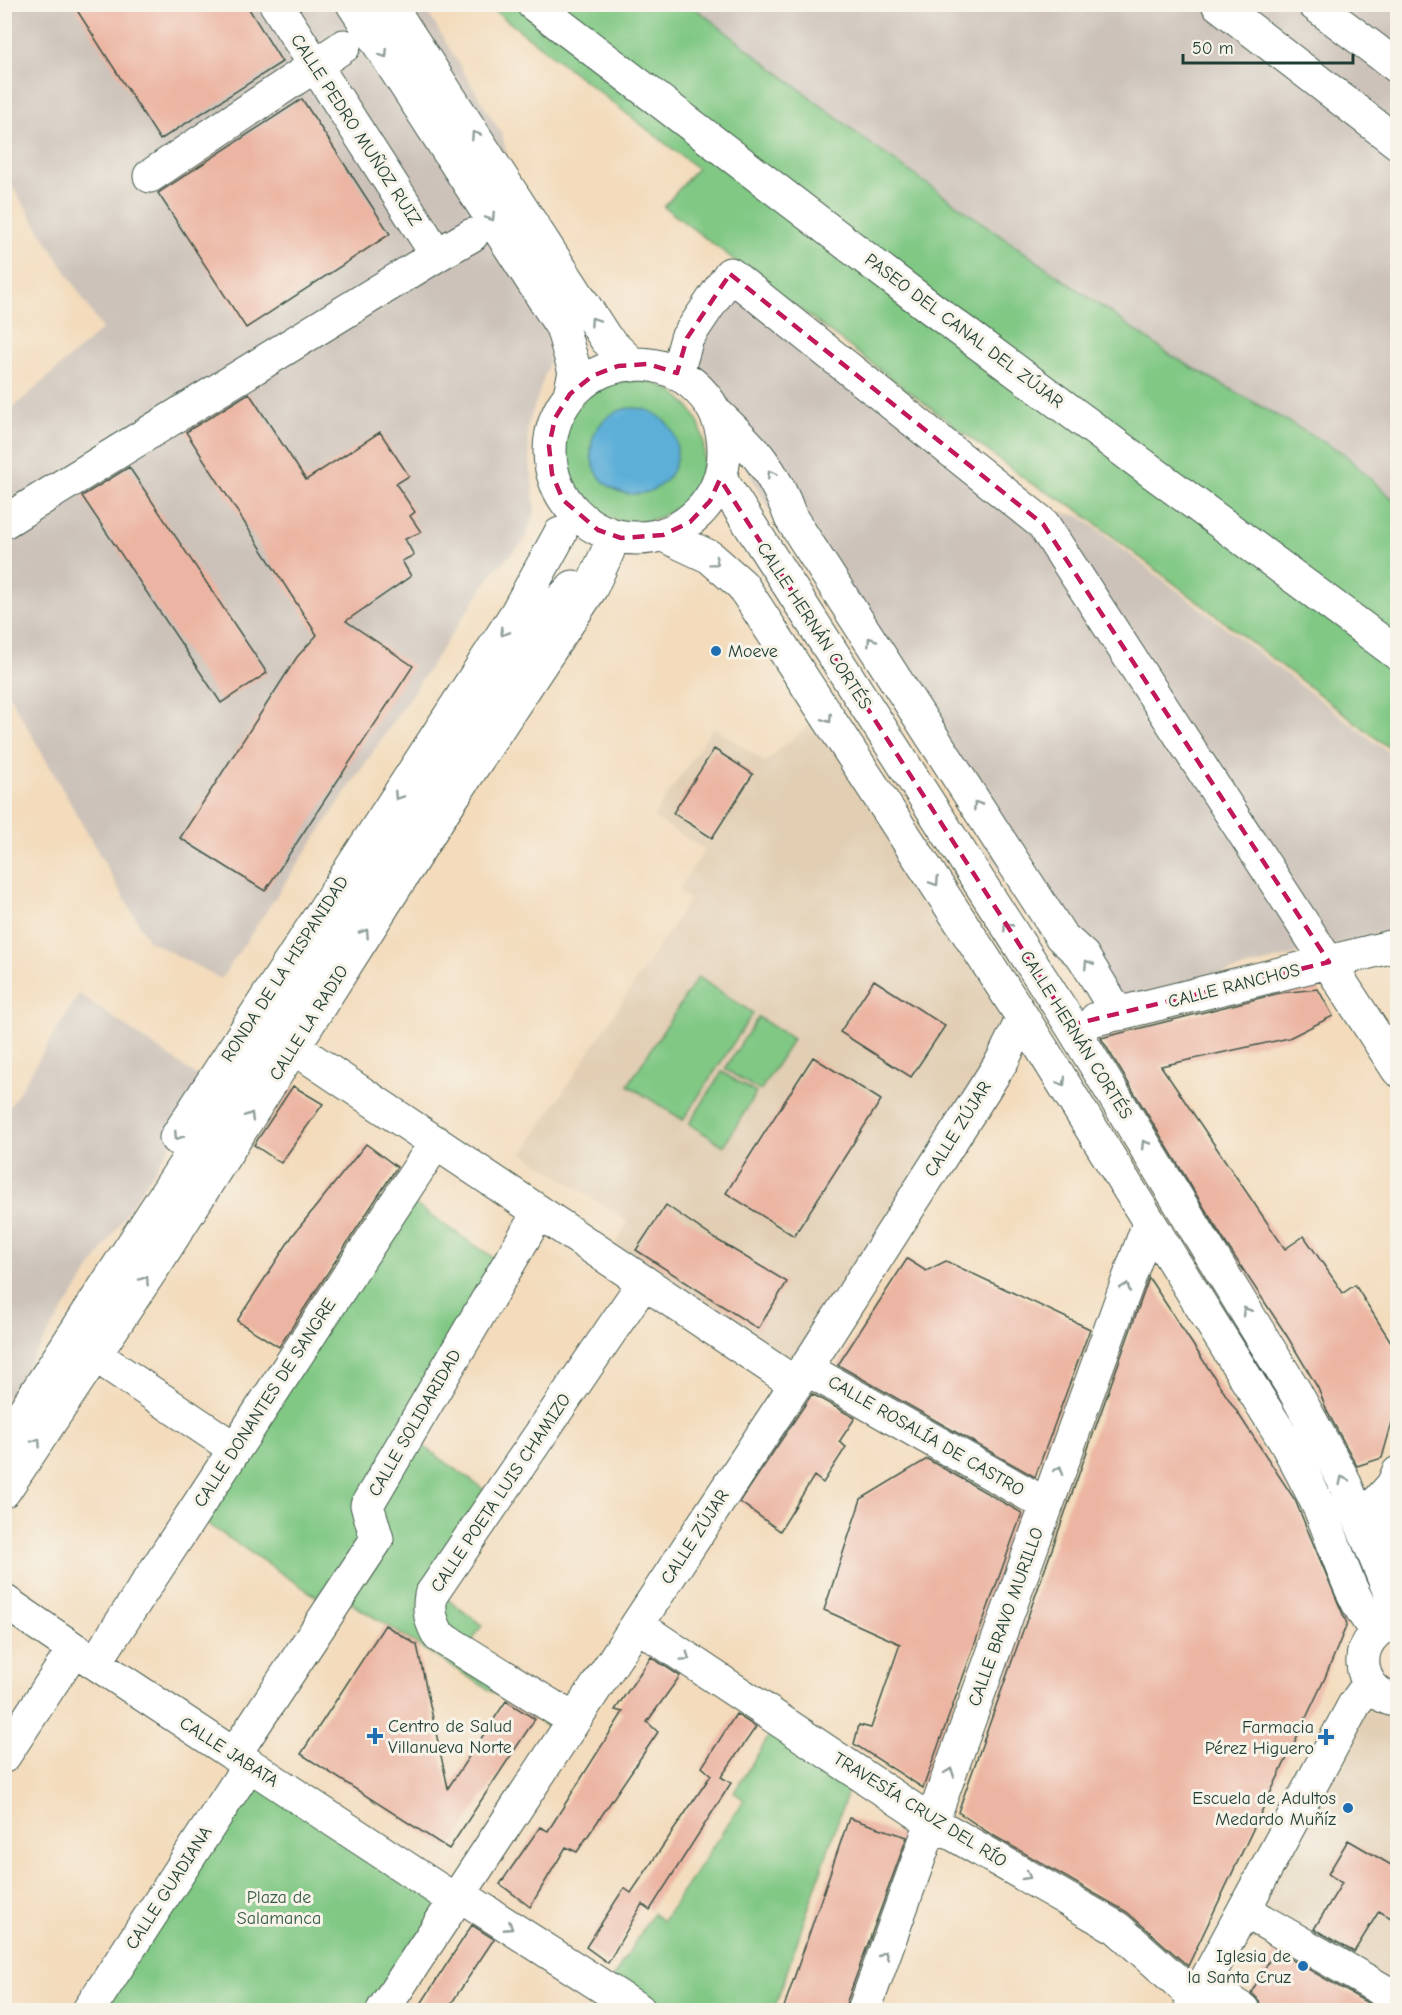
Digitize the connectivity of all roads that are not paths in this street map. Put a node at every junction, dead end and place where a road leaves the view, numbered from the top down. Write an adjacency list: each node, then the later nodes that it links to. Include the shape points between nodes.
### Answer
1 (276, 4): 8 (street, CALLE PEDRO MUÑOZ RUIZ)
2 (353, 4): 16 (street, one-way to 16, via 562,327 575,372)
3 (389, 4): 14 (street, one-way to 3, via 606,339)
4 (533, 4): 25 (street, PASEO DEL CANAL DEL ZÚJAR, via 931,308)
5 (1218, 4): 10 (street)
6 (1314, 4): 9 (street)
7 (344, 46): 8 (street)
8 (315, 66): 11 (street); 13 (street, CALLE PEDRO MUÑOZ RUIZ)
9 (1398, 67)
10 (1398, 143)
11 (150, 176)
12 (472, 235): 13 (street)
13 (437, 255): 20 (street)
14 (633, 365): 15 (street, via 648,364); 16 (street, via 592,376)
15 (677, 373): 17 (street, via 701,390); 27 (street, via 687,338 730,274 1043,524)
16 (570, 394): 19 (street, via 555,418 549,446 552,474)
17 (718, 414): 18 (street, via 725,438 725,463); 28 (street, one-way to 17, via 1083,956 1061,936 798,528 771,473 754,449)
18 (720, 478): 22 (street, via 710,501 690,522); 30 (street, CALLE HERNÁN CORTÉS, one-way to 18)
19 (563, 500): 21 (street, RONDA DE LA HISPANIDAD); 23 (street)
20 (4, 522)
21 (560, 534): 24 (street, RONDA DE LA HISPANIDAD, via 559,555); 41 (street, RONDA DE LA HISPANIDAD, one-way to 41, via 516,614)
22 (663, 535): 23 (street); 29 (street, CALLE HERNÁN CORTÉS, one-way to 29, via 710,557 742,585)
23 (614, 545): 24 (street, RONDA DE LA HISPANIDAD); 31 (street, CALLE LA RADIO, one-way to 23, via 591,588)
24 (536, 626): 42 (street, RONDA DE LA HISPANIDAD)
25 (1398, 654)
26 (1398, 945): 27 (street, CALLE RANCHOS)
27 (1329, 962): 28 (street, CALLE RANCHOS); 34 (street)
28 (1119, 1014): 30 (street, CALLE RANCHOS)
29 (1023, 1018): 32 (street, CALLE HERNÁN CORTÉS); 33 (street, CALLE ZÚJAR)
30 (1071, 1024): 45 (street, CALLE HERNÁN CORTÉS, one-way to 30, via 1343,1479 1294,1390)
31 (293, 1047): 35 (street, CALLE ROSALÍA DE CASTRO); 39 (street, CALLE LA RADIO, one-way to 31)
32 (1042, 1050): 33 (street, CALLE ZÚJAR); 37 (street, CALLE HERNÁN CORTÉS, one-way to 37)
33 (1002, 1061): 40 (street, CALLE ZÚJAR)
34 (1398, 1070)
35 (436, 1142): 36 (street, CALLE ROSALÍA DE CASTRO); 43 (street, CALLE DONANTES DE SANGRE)
36 (539, 1212): 38 (street, CALLE ROSALÍA DE CASTRO); 56 (street, CALLE SOLIDARIDAD, via 367,1505 377,1539)
37 (1149, 1223): 46 (street, CALLE BRAVO MURILLO, one-way to 37); 49 (street, CALLE HERNÁN CORTÉS, via 1296,1460 1364,1615)
38 (644, 1282): 40 (street, CALLE ROSALÍA DE CASTRO); 54 (street, CALLE POETA LUIS CHAMIZO, via 431,1596 429,1609 438,1636)
39 (95, 1355): 43 (street); 44 (street, CALLE LA RADIO, one-way to 39)
40 (801, 1376): 46 (street, CALLE ROSALÍA DE CASTRO); 50 (street, CALLE ZÚJAR)
41 (4, 1401)
42 (4, 1442)
43 (235, 1449): 51 (street, CALLE DONANTES DE SANGRE, via 193,1514)
44 (4, 1491)
45 (1385, 1494): 47 (street); 49 (street, CALLE HERNÁN CORTÉS)
46 (1047, 1505): 57 (street, CALLE BRAVO MURILLO, one-way to 46)
47 (1398, 1540)
48 (4, 1601): 51 (street, CALLE JABATA)
49 (1392, 1610): 52 (street, via 1363,1653)
50 (637, 1625): 54 (street, CALLE ZÚJAR); 57 (street, TRAVESÍA CRUZ DEL RÍO, one-way to 57)
51 (85, 1656): 55 (street, CALLE DONANTES DE SANGRE); 56 (street, CALLE JABATA)
52 (1369, 1684): 53 (street, via 1383,1697); 59 (street, via 1354,1705)
53 (1398, 1701)
54 (574, 1720): 58 (street, CALLE ZÚJAR)
55 (4, 1756)
56 (242, 1760): 58 (street, CALLE JABATA); 63 (street, CALLE GUADIANA)
57 (932, 1822): 60 (street, TRAVESÍA CRUZ DEL RÍO, one-way to 60, via 1117,1928); 66 (street, CALLE BRAVO MURILLO, one-way to 57)
58 (458, 1898): 62 (street, CALLE JABATA, one-way to 62); 64 (street, CALLE ZÚJAR)
59 (1245, 1911): 60 (street); 61 (street)
60 (1198, 1999): 67 (street, TRAVESÍA CRUZ DEL RÍO)
61 (1398, 1999)
62 (598, 2000): 65 (street, CALLE JABATA)
63 (88, 2010)
64 (383, 2010)
65 (639, 2010)
66 (864, 2010)
67 (1243, 2010)

